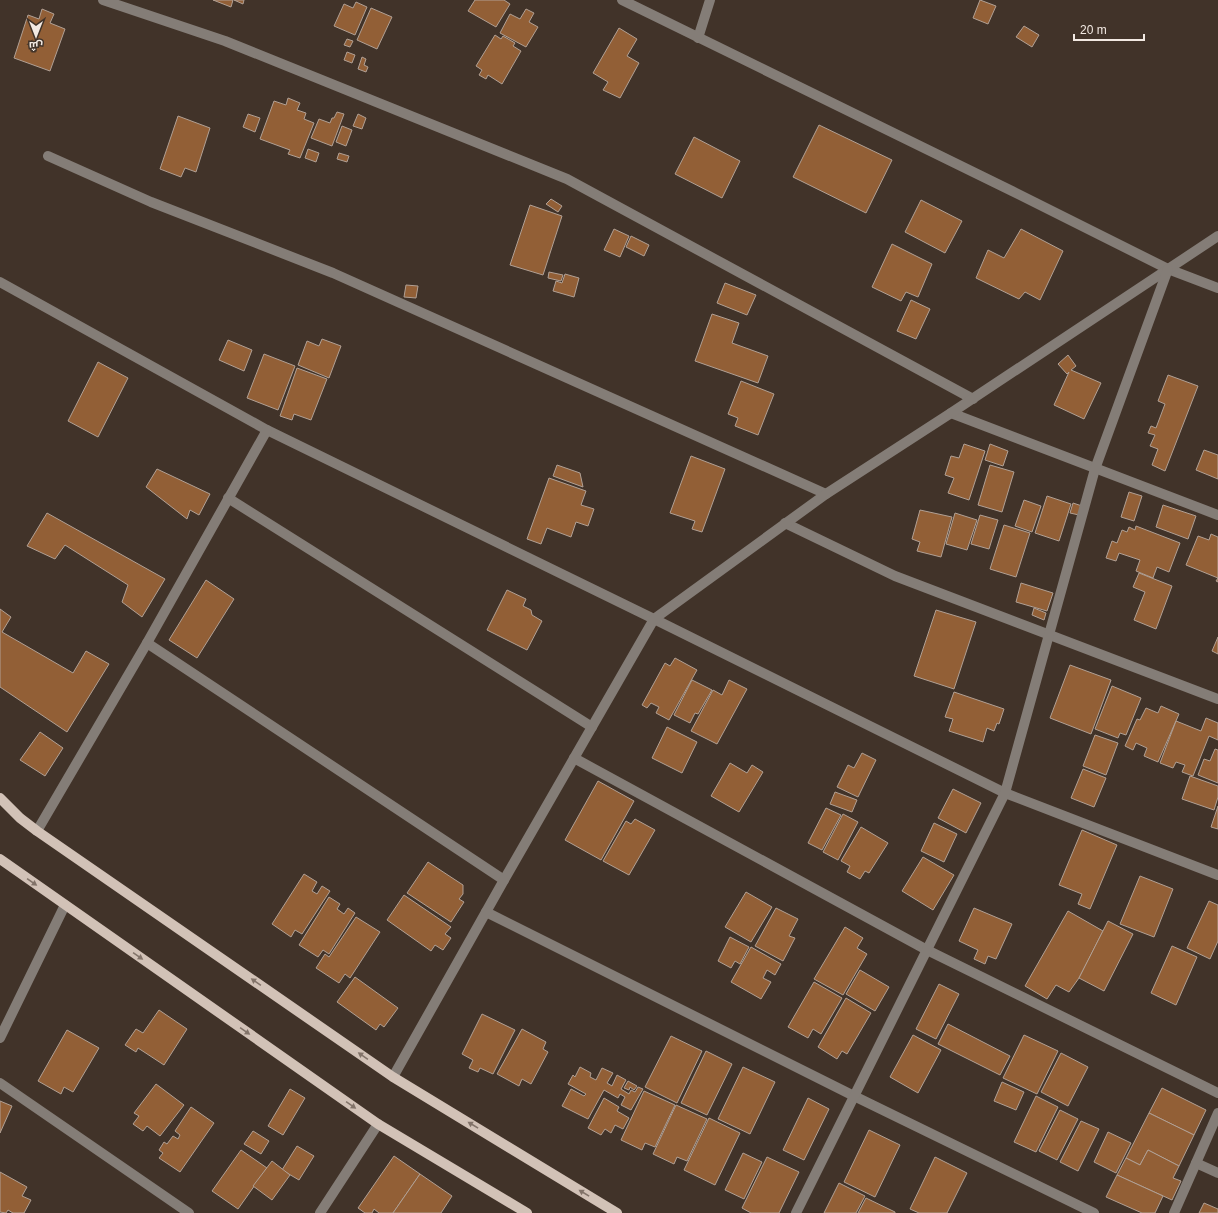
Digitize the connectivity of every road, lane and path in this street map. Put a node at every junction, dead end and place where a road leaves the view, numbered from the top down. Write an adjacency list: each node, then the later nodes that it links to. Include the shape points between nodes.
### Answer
1 (103, 0): 10 (street, via 225,41 568,179)
2 (622, 0): 4 (street)
3 (710, 0): 4 (street)
4 (698, 38): 7 (street)
5 (48, 156): 14 (street, via 151,202 333,273)
6 (1218, 236): 7 (street)
7 (1168, 269): 9 (street); 10 (street); 13 (street)
8 (0, 282): 12 (street)
9 (1218, 288)
10 (973, 399): 11 (street)
11 (951, 413): 13 (street); 14 (street)
12 (267, 430): 15 (street); 18 (street)
13 (1095, 469): 16 (street); 19 (street)
14 (826, 494): 17 (street)
15 (228, 498): 20 (street); 22 (street)
16 (1218, 515)
17 (785, 524): 18 (street); 19 (street, via 895,576)
18 (654, 619): 22 (street); 24 (street)
19 (1049, 636): 21 (street); 24 (street)
20 (147, 643): 26 (street); 29 (street)
21 (1218, 700)
22 (592, 727): 23 (street)
23 (574, 758): 29 (street); 32 (street)
24 (1005, 793): 28 (street); 32 (street)
25 (0, 798): 26 (main road)
26 (37, 831): 34 (main road, one-way to 26)
27 (0, 859): 30 (main road, one-way to 30)
28 (1218, 875)
29 (504, 880): 31 (street)
30 (65, 904): 33 (street); 39 (main road, one-way to 39)
31 (486, 912): 34 (street); 37 (street)
32 (927, 950): 36 (street); 37 (street)
33 (0, 1038)
34 (393, 1077): 45 (main road, one-way to 34)
35 (0, 1083): 42 (street)
36 (1218, 1093)
37 (854, 1096): 46 (street); 47 (street)
38 (1218, 1113): 40 (street)
39 (378, 1124): 43 (street); 44 (main road)
40 (1196, 1163): 41 (street); 48 (street)
41 (1218, 1173)
42 (189, 1213)
43 (320, 1213)
44 (527, 1213)
45 (617, 1213)
46 (796, 1213)
47 (1094, 1213)
48 (1174, 1213)

